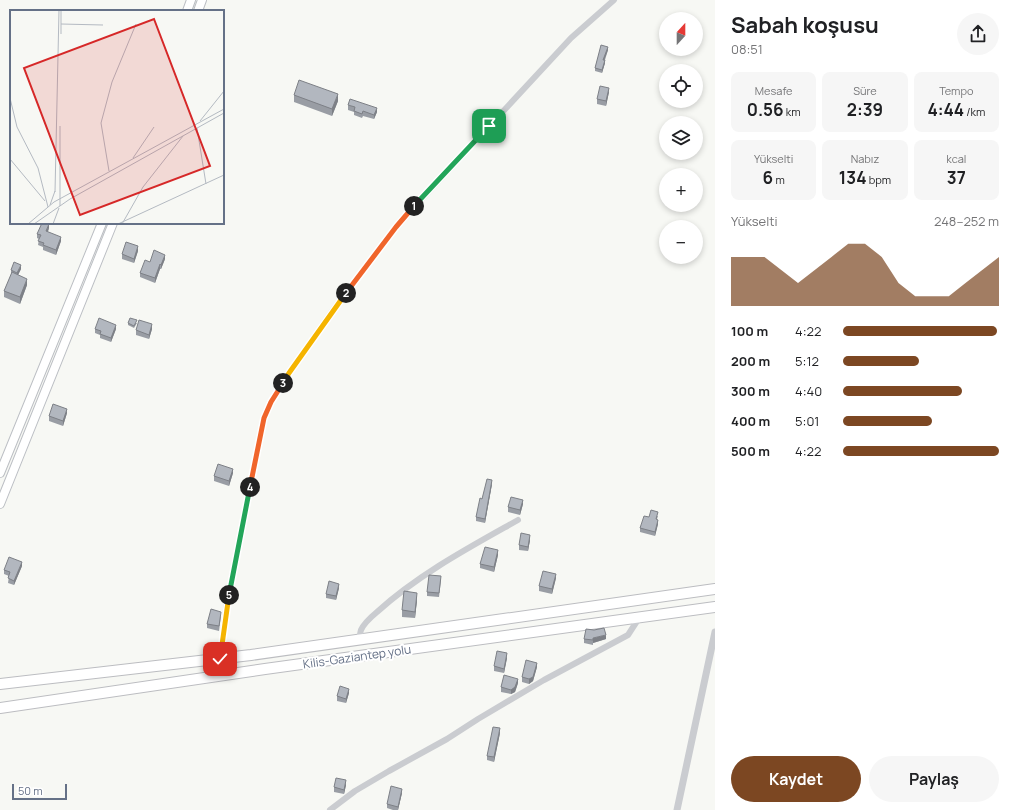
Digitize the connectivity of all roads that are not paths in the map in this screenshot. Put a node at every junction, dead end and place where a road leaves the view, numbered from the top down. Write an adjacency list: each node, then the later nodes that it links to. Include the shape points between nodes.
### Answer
1 (191, 0): 4 (main road)
2 (202, 0): 5 (main road)
3 (614, 0): 16 (street, via 571,38 396,227 335,307 271,402 264,418 227,603)
4 (187, 10)
5 (198, 10)
6 (102, 224): 8 (main road)
7 (113, 224): 9 (main road)
8 (0, 473)
9 (0, 504)
10 (518, 520): 15 (street, via 440,565 392,599 366,622)
11 (715, 589): 15 (highway, Kilis-Gaziantep yolu)
12 (715, 607): 13 (highway, Kilis-Gaziantep yolu)
13 (639, 618): 18 (highway, Kilis-Gaziantep yolu); 19 (street, via 628,635 544,680 389,771)
14 (715, 632): 20 (street)
15 (359, 639): 16 (highway, Kilis-Gaziantep yolu)
16 (220, 659): 17 (highway, Kilis-Gaziantep yolu)
17 (0, 684)
18 (0, 708)
19 (330, 810)
20 (677, 810)

